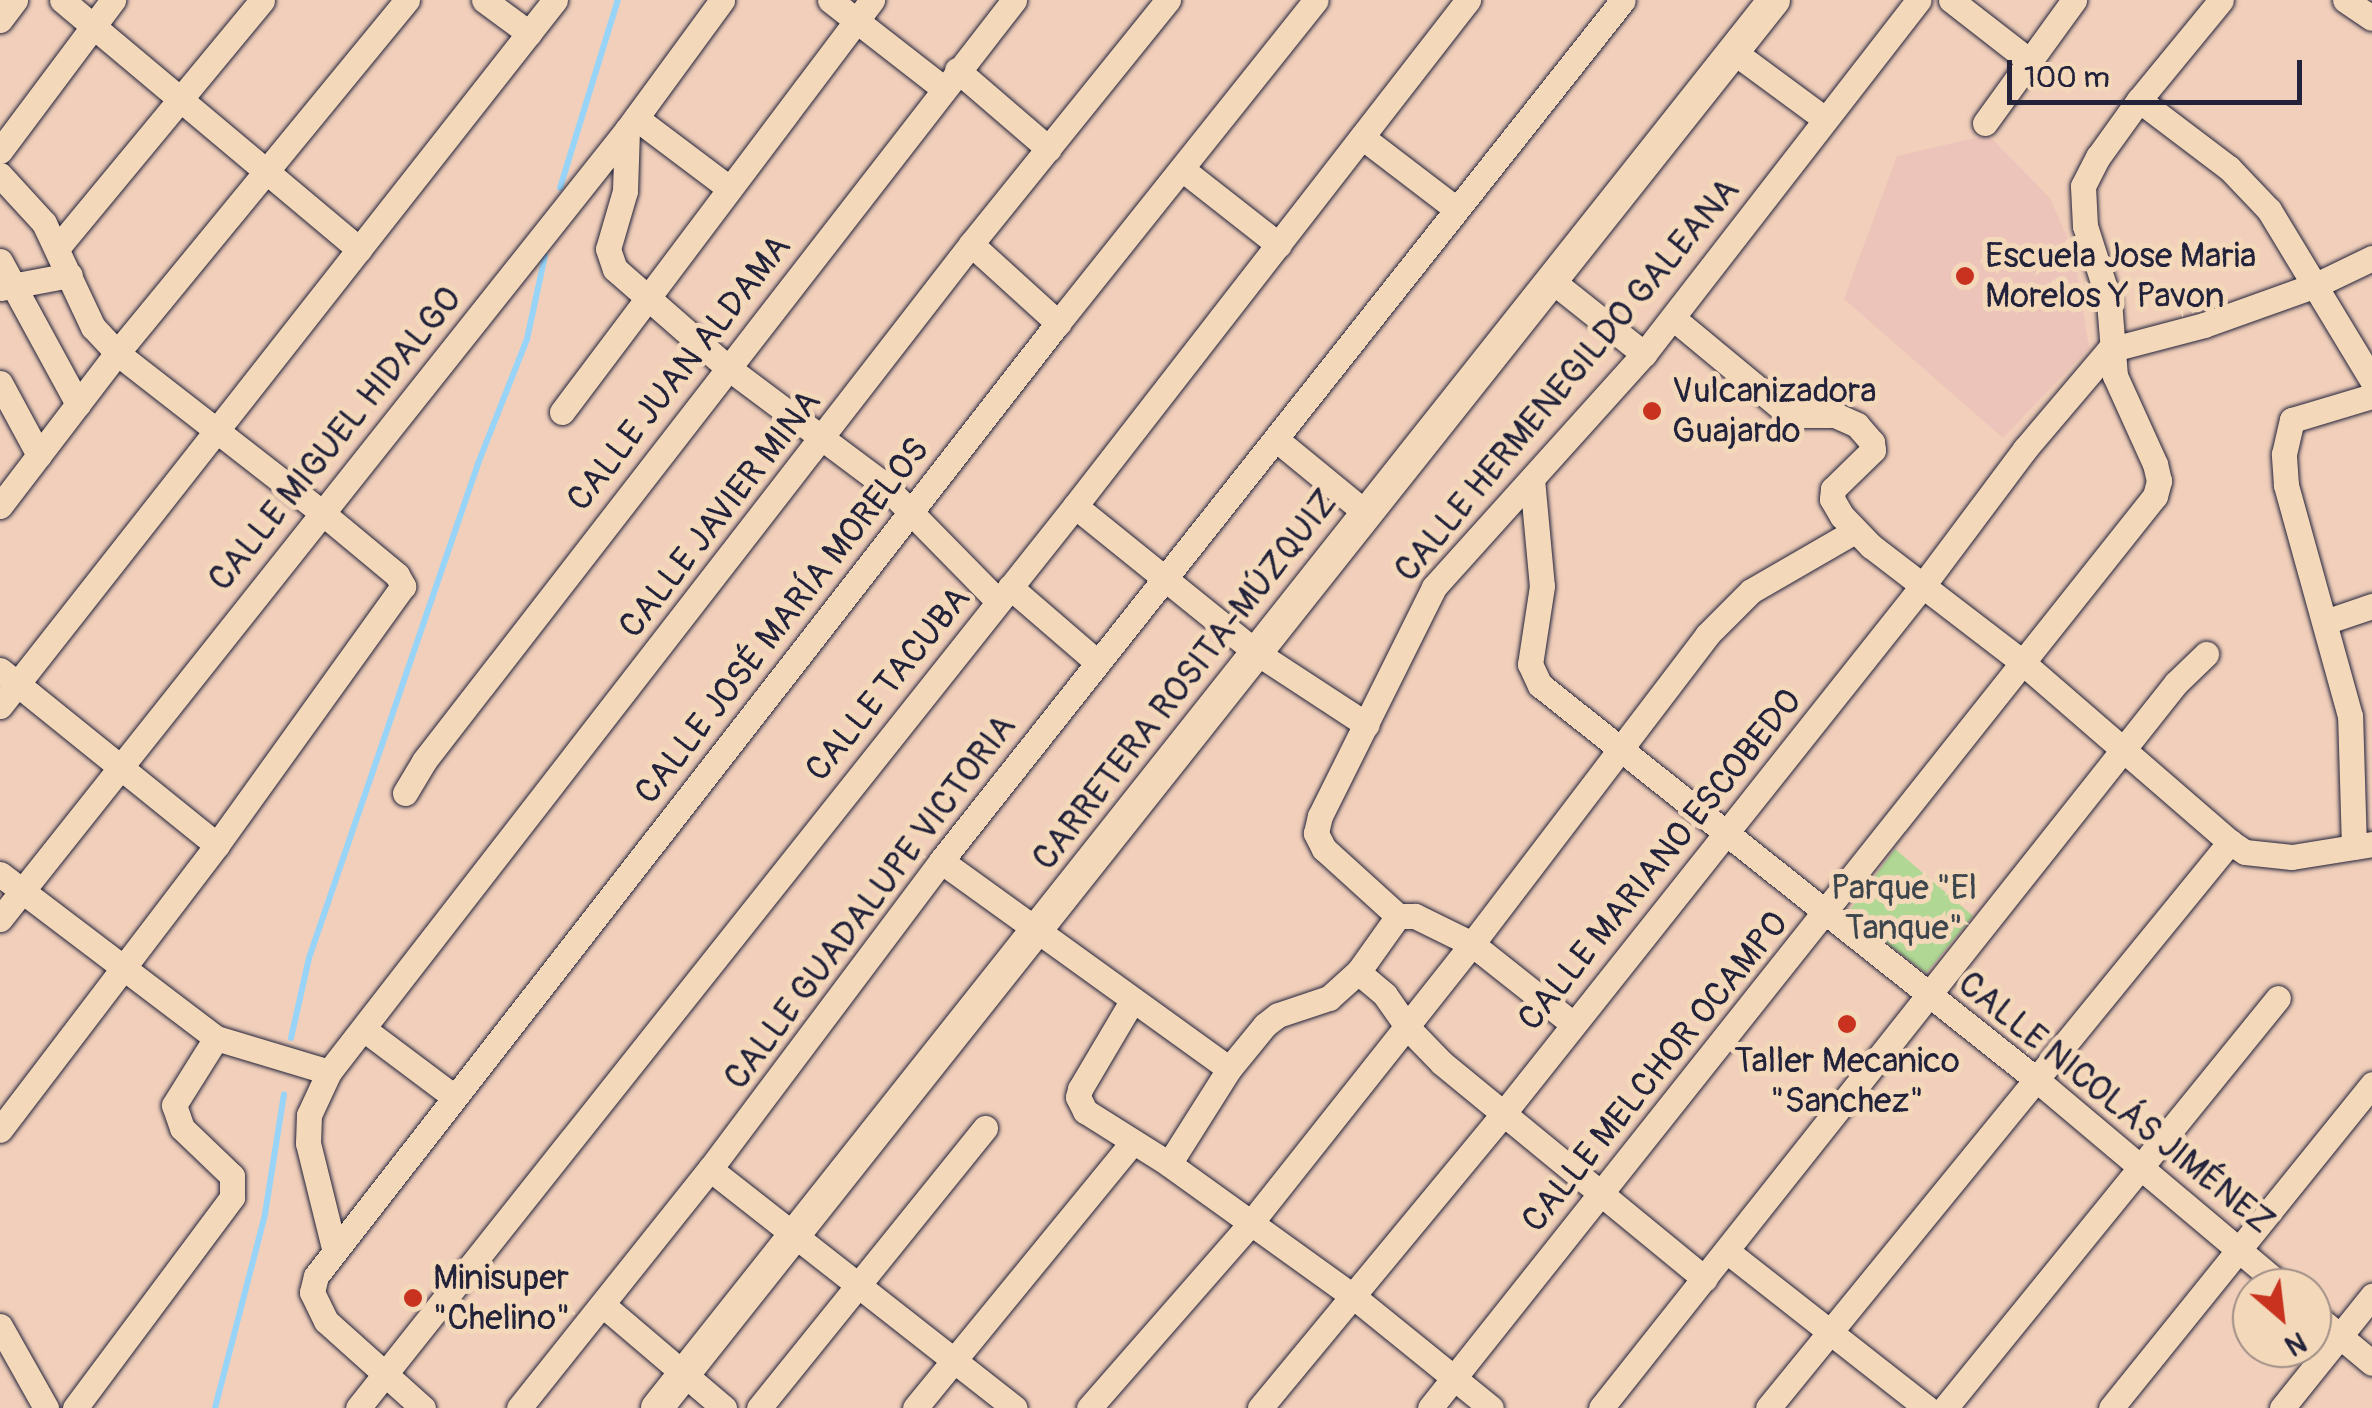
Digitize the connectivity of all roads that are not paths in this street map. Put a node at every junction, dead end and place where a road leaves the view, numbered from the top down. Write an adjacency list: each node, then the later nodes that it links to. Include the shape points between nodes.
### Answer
1 (15, 0): 23 (street)
2 (62, 0): 24 (street)
3 (113, 0): 24 (street)
4 (262, 0): 30 (street)
5 (407, 0): 38 (street)
6 (484, 0): 25 (street)
7 (556, 0): 25 (street)
8 (722, 0): 33 (street, CALLE MIGUEL HIDALGO)
9 (830, 0): 21 (street)
10 (1014, 0): 28 (street, CALLE JUAN ALDAMA)
11 (1168, 0): 35 (street, CALLE JAVIER MINA)
12 (1316, 0): 37 (street, CALLE JOSÉ MARÍA MORELOS)
13 (1468, 0): 34 (street, CALLE TACUBA)
14 (1623, 0): 41 (street)
15 (1774, 0): 26 (main road, CARRETERA ROSITA-MÚZQUIZ)
16 (1919, 0): 31 (street, CALLE HERMENEGILDO GALEANA)
17 (1951, 0): 27 (street)
18 (2074, 0): 27 (street)
19 (2221, 0): 29 (street)
20 (2345, 0): 22 (street)
21 (864, 10): 28 (street); 40 (street)
22 (2372, 18)
23 (0, 20)
24 (93, 26): 30 (street); 36 (street)
25 (529, 33): 45 (street)
26 (1734, 52): 31 (street); 49 (main road, CARRETERA ROSITA-MÚZQUIZ)
27 (2028, 60): 32 (street)
28 (950, 79): 35 (street); 58 (street, CALLE JUAN ALDAMA)
29 (2139, 100): 50 (street, via 2252,189); 55 (street, via 2083,186 2086,226 2109,300)
30 (181, 102): 38 (street); 44 (street)
31 (1825, 119): 53 (street, CALLE HERMENEGILDO GALEANA)
32 (1985, 123)
33 (632, 124): 40 (street); 52 (street, via 625,191 608,256); 71 (street, CALLE MIGUEL HIDALGO)
34 (1362, 137): 41 (street); 43 (street, CALLE TACUBA)
35 (1049, 149): 42 (street, CALLE JAVIER MINA)
36 (0, 151)
37 (1182, 170): 43 (street); 54 (street, CALLE JOSÉ MARÍA MORELOS)
38 (266, 174): 45 (street); 56 (street)
39 (0, 176): 44 (street)
40 (729, 188): 52 (street)
41 (1455, 208): 66 (street, CALLE GUADALUPE VICTORIA)
42 (971, 244): 54 (street); 65 (street, CALLE JAVIER MINA)
43 (1278, 245): 70 (street, CALLE TACUBA)
44 (58, 246): 48 (street)
45 (358, 250): 64 (street)
46 (2372, 258): 50 (street)
47 (0, 260): 51 (street)
48 (70, 275): 51 (street); 56 (street, via 93,327)
49 (1551, 280): 57 (street); 73 (main road, CARRETERA ROSITA-MÚZQUIZ)
50 (2316, 285): 55 (street); 59 (street)
51 (7, 287): 62 (street)
52 (647, 298): 58 (street); 63 (street)
53 (1673, 318): 57 (street, CALLE HERMENEGILDO GALEANA); 74 (street, via 1784,410 1848,418 1867,434 1873,450 1833,490 1836,508)
54 (1058, 323): 72 (street, CALLE JOSÉ MARÍA MORELOS)
55 (2109, 350): 76 (street, CALLE MARIANO ESCOBEDO); 82 (street, CALLE MELCHOR OCAMPO, via 2114,376 2155,464 2155,496)
56 (117, 353): 62 (street); 64 (street)
57 (1644, 354): 68 (street, CALLE HERMENEGILDO GALEANA)
58 (726, 367): 65 (street); 90 (street, CALLE JUAN ALDAMA)
59 (2372, 380)
60 (0, 383): 67 (street)
61 (2372, 396): 79 (street, via 2304,414 2292,420 2285,437 2286,485)
62 (78, 404): 67 (street)
63 (562, 412)
64 (216, 431): 71 (street); 84 (street)
65 (823, 438): 72 (street); 110 (street, CALLE JAVIER MINA)
66 (1277, 440): 73 (street); 75 (street, CALLE GUADALUPE VICTORIA)
67 (39, 456): 69 (street)
68 (1532, 479): 86 (street, CALLE HERMENEGILDO GALEANA, via 1434,588); 87 (street, CALLE NICOLÁS JIMÉNEZ, via 1542,586 1530,672)
69 (0, 506)
70 (1075, 506): 75 (street); 77 (street, CALLE TACUBA)
71 (320, 512): 89 (street, CALLE MIGUEL HIDALGO); 93 (street, via 402,586)
72 (914, 514): 77 (street, via 936,542); 116 (street, CALLE JOSÉ MARÍA MORELOS)
73 (1367, 514): 80 (main road, CARRETERA ROSITA-MÚZQUIZ)
74 (1855, 531): 76 (street); 87 (street, via 1774,576 1731,610)
75 (1165, 578): 80 (street); 83 (street, CALLE GUADALUPE VICTORIA)
76 (1924, 584): 82 (street); 91 (street, CALLE MARIANO ESCOBEDO)
77 (1004, 594): 83 (street); 142 (street, CALLE TACUBA)
78 (2372, 606): 79 (street)
79 (2325, 622): 94 (street, via 2350,716)
80 (1257, 653): 86 (street); 101 (main road, CARRETERA ROSITA-MÚZQUIZ)
81 (2206, 654): 88 (street)
82 (2022, 662): 88 (street); 98 (street, CALLE MELCHOR OCAMPO)
83 (1098, 664): 95 (street, CALLE GUADALUPE VICTORIA)
84 (9, 677): 85 (street); 89 (street)
85 (0, 706)
86 (1367, 725): 99 (street, CALLE HERMENEGILDO GALEANA, via 1316,834)
87 (1620, 746): 91 (street, CALLE NICOLÁS JIMÉNEZ); 102 (street)
88 (2123, 749): 92 (street); 105 (street)
89 (120, 768): 93 (street); 97 (street, CALLE MIGUEL HIDALGO)
90 (405, 793)
91 (1727, 833): 98 (street, CALLE NICOLÁS JIMÉNEZ); 108 (street, CALLE MARIANO ESCOBEDO)
92 (2230, 842): 94 (street, via 2266,856); 114 (street)
93 (217, 845): 103 (street)
94 (2363, 845)
95 (941, 861): 101 (street); 123 (street, CALLE GUADALUPE VICTORIA)
96 (0, 874): 97 (street)
97 (22, 891): 100 (street, CALLE MIGUEL HIDALGO); 103 (street)
98 (1827, 913): 105 (street, CALLE NICOLÁS JIMÉNEZ); 124 (street, CALLE MELCHOR OCAMPO)
99 (1398, 916): 102 (street, via 1416,916); 104 (street)
100 (0, 919)
101 (1036, 932): 107 (street); 126 (main road, CARRETERA ROSITA-MÚZQUIZ)
102 (1472, 944): 108 (street); 109 (street)
103 (124, 968): 111 (street); 119 (street)
104 (1358, 972): 109 (street, via 1385,994); 112 (street, via 1329,998 1270,1019)
105 (1931, 997): 114 (street, CALLE NICOLÁS JIMÉNEZ); 129 (street)
106 (2278, 998): 122 (street)
107 (1132, 1000): 112 (street); 120 (street, via 1078,1096 1084,1110)
108 (1574, 1024): 117 (street, CALLE MARIANO ESCOBEDO)
109 (1407, 1028): 117 (street); 125 (street)
110 (366, 1030): 113 (street, CALLE JAVIER MINA); 116 (street)
111 (216, 1038): 113 (street); 146 (street, via 178,1094 175,1116 232,1176 232,1197)
112 (1229, 1069): 121 (street)
113 (330, 1072): 127 (street, CALLE JAVIER MINA, via 309,1114 308,1143)
114 (2037, 1080): 122 (street, CALLE NICOLÁS JIMÉNEZ); 137 (street)
115 (2372, 1084): 128 (street)
116 (452, 1096): 127 (street, CALLE JOSÉ MARÍA MORELOS)
117 (1503, 1114): 124 (street); 133 (street, CALLE MARIANO ESCOBEDO)
118 (985, 1128): 132 (street)
119 (0, 1130)
120 (1133, 1142): 121 (street); 140 (street)
121 (1169, 1164): 125 (street)
122 (2136, 1168): 128 (street, CALLE NICOLÁS JIMÉNEZ); 162 (street)
123 (710, 1169): 126 (street); 135 (street, CALLE GUADALUPE VICTORIA)
124 (1603, 1194): 131 (street); 144 (street, CALLE MELCHOR OCAMPO)
125 (1250, 1224): 133 (street); 155 (street)
126 (796, 1234): 132 (street); 143 (main road, CARRETERA ROSITA-MÚZQUIZ)
127 (334, 1248): 142 (street, CALLE JOSÉ MARÍA MORELOS, via 312,1292 326,1321)
128 (2238, 1249): 130 (street, CALLE NICOLÁS JIMÉNEZ); 163 (street)
129 (1728, 1252): 131 (street); 137 (street)
130 (2260, 1268)
131 (1705, 1279): 159 (street)
132 (856, 1282): 140 (street); 152 (street)
133 (1354, 1296): 144 (street); 156 (street, CALLE MARIANO ESCOBEDO)
134 (2372, 1296): 139 (street)
135 (603, 1305): 143 (street); 149 (street, CALLE GUADALUPE VICTORIA)
136 (0, 1326): 145 (street)
137 (1831, 1330): 160 (street); 161 (street)
138 (2332, 1330): 139 (street)
139 (2339, 1336): 141 (street); 164 (street)
140 (955, 1359): 153 (street); 154 (street)
141 (2372, 1363)
142 (385, 1374): 147 (street, CALLE TACUBA); 148 (street)
143 (684, 1374): 150 (main road, CARRETERA ROSITA-MÚZQUIZ); 151 (street)
144 (1453, 1380): 157 (street, CALLE MELCHOR OCAMPO); 158 (street)
145 (46, 1408)
146 (74, 1408)
147 (358, 1408)
148 (423, 1408)
149 (519, 1408)
150 (657, 1408)
151 (724, 1408)
152 (759, 1408)
153 (914, 1408)
154 (1015, 1408)
155 (1089, 1408)
156 (1260, 1408)
157 (1430, 1408)
158 (1490, 1408)
159 (1601, 1408)
160 (1768, 1408)
161 (1927, 1408)
162 (1945, 1408)
163 (2110, 1408)
164 (2282, 1408)

